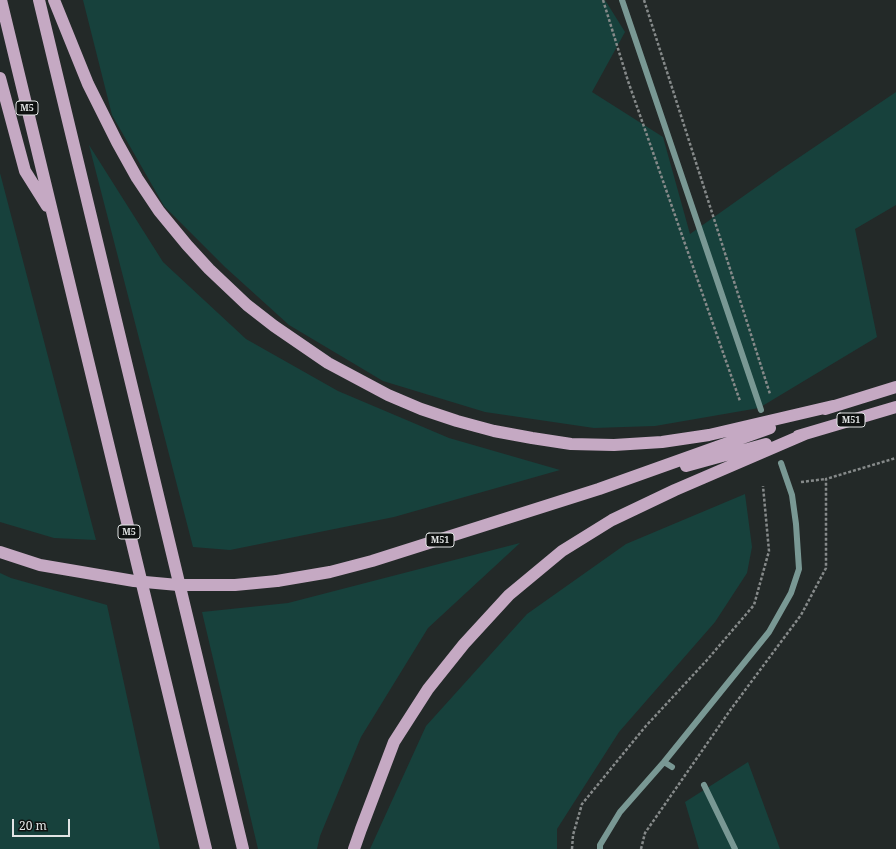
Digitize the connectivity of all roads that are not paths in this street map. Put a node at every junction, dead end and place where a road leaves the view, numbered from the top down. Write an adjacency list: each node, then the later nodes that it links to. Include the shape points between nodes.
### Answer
1 (1, 0): 5 (highway, M5)
2 (39, 0): 13 (highway)
3 (54, 0): 7 (highway, via 88,84 137,178 159,211 187,245 247,305 274,326 328,363 388,395 421,409 494,431 571,444 662,442 709,435)
4 (0, 78): 5 (highway, via 25,172)
5 (53, 216): 12 (highway, M5)
6 (896, 387): 7 (highway, M51)
7 (833, 406): 10 (highway, M51)
8 (896, 407): 9 (highway, M51)
9 (805, 434): 10 (highway, M51); 14 (highway, via 612,520 562,551 509,595 464,644 428,689 394,742)
10 (599, 489): 11 (highway, M51, bridge, via 372,562 277,581 236,585 178,585 134,581 40,565)
11 (0, 552)
12 (206, 849)
13 (244, 849)
14 (354, 849)

